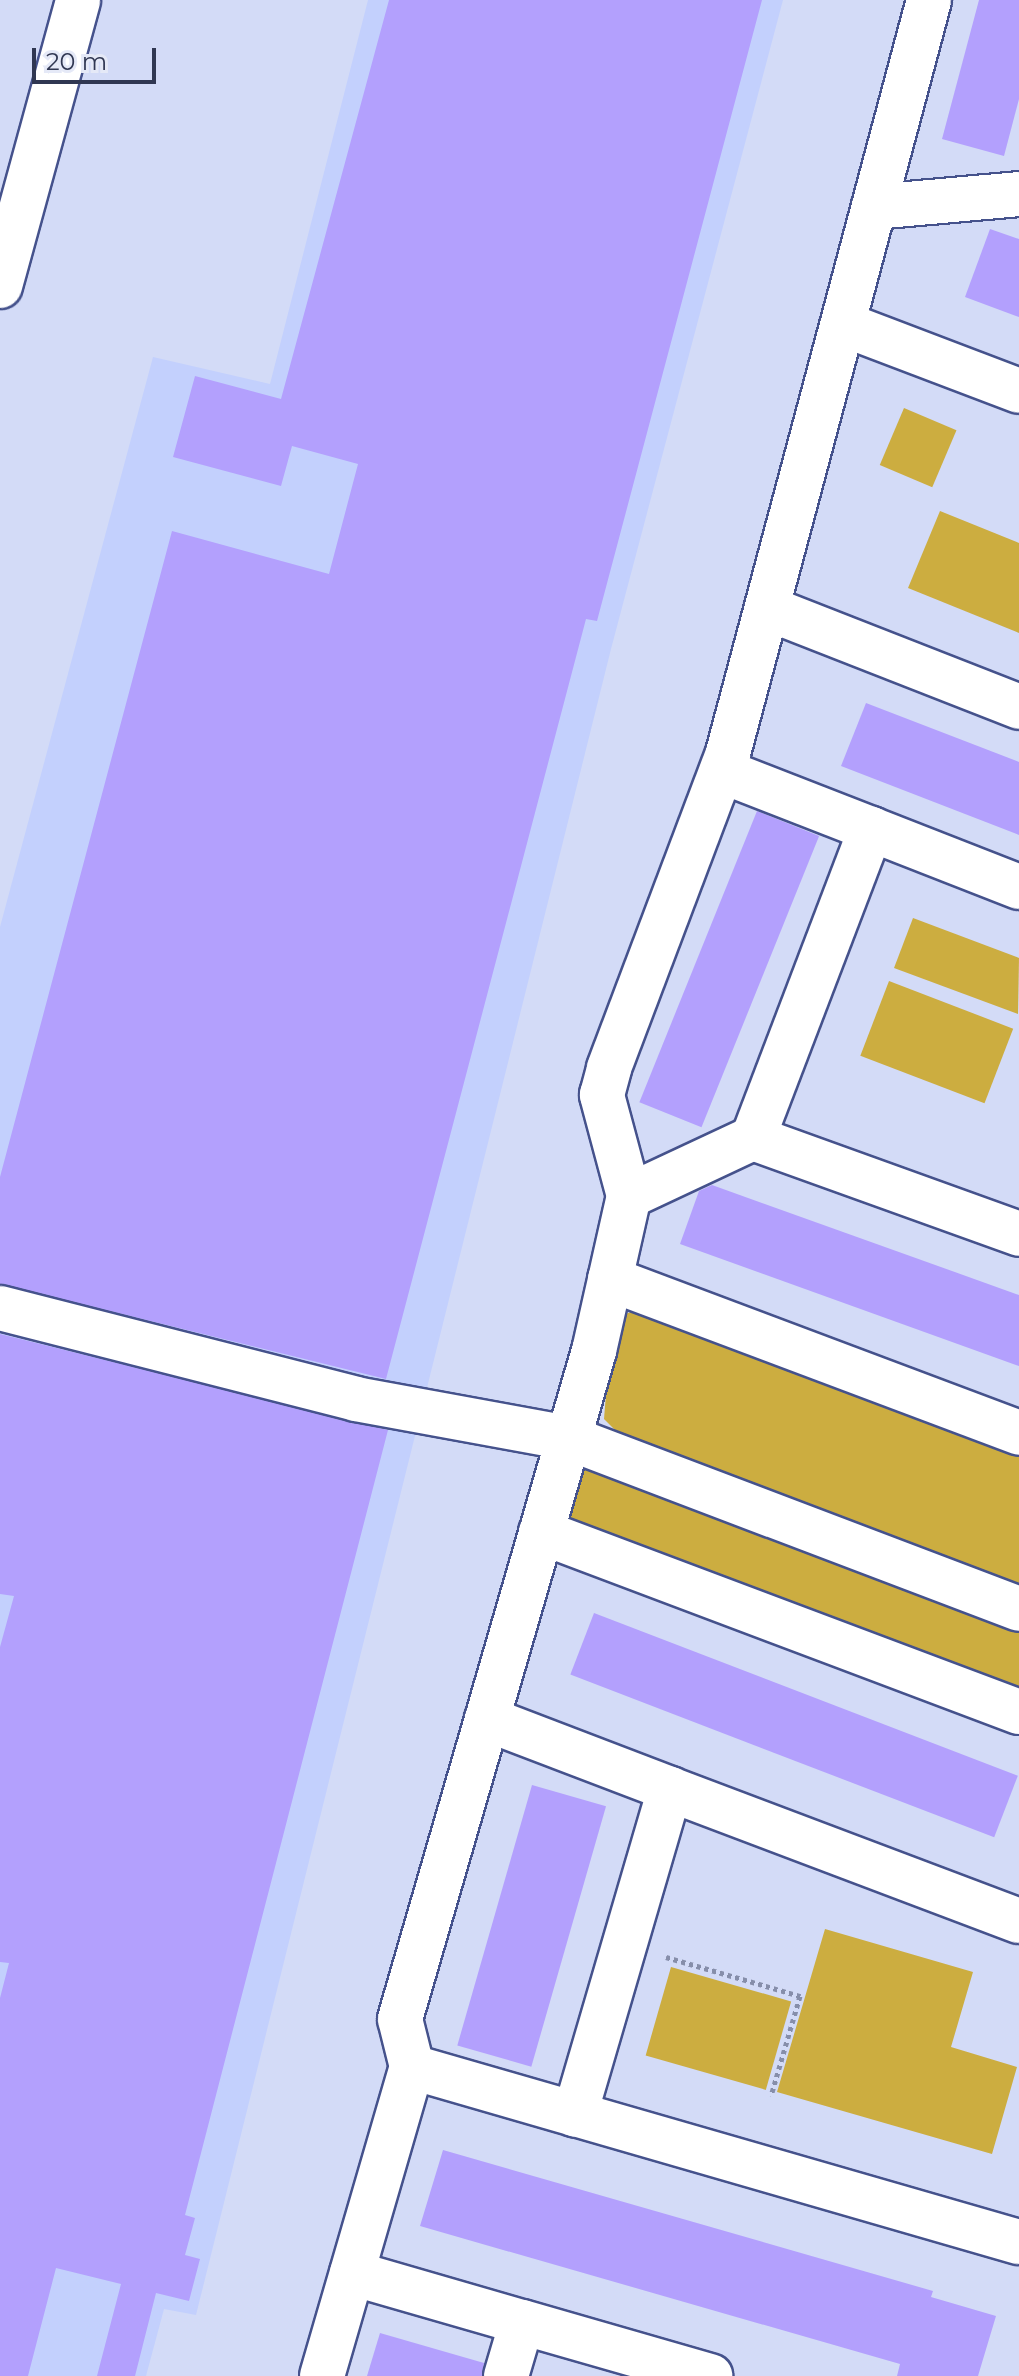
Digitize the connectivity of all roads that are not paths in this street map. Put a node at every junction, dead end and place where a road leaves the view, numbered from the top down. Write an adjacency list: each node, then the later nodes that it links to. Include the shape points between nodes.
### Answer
1 (78, 0): 5 (street)
2 (929, 0): 4 (street)
3 (1019, 194): 4 (street)
4 (874, 207): 6 (street)
5 (0, 286)
6 (843, 324): 7 (street); 8 (street)
7 (1019, 391)
8 (767, 608): 9 (street); 10 (street)
9 (1019, 707)
10 (722, 771): 11 (street); 14 (street, via 602,1095)
11 (871, 829): 12 (street); 13 (street)
12 (1019, 887)
13 (753, 1138): 14 (street); 15 (street)
14 (629, 1196): 16 (street)
15 (1019, 1234)
16 (610, 1279): 18 (street); 19 (street)
17 (0, 1308): 19 (street, via 356,1399)
18 (1019, 1433)
19 (569, 1438): 20 (street); 21 (street)
20 (541, 1532): 22 (street); 23 (street)
21 (1019, 1609)
22 (1019, 1712)
23 (487, 1719): 24 (street); 26 (street, via 400,2019)
24 (670, 1789): 25 (street); 27 (street)
25 (1019, 1921)
26 (412, 2067): 27 (street); 29 (street)
27 (575, 2114): 28 (street)
28 (1019, 2242)
29 (352, 2273): 30 (street); 31 (street)
30 (522, 2322): 32 (street); 33 (street)
31 (322, 2376)
32 (506, 2376)
33 (710, 2376)

